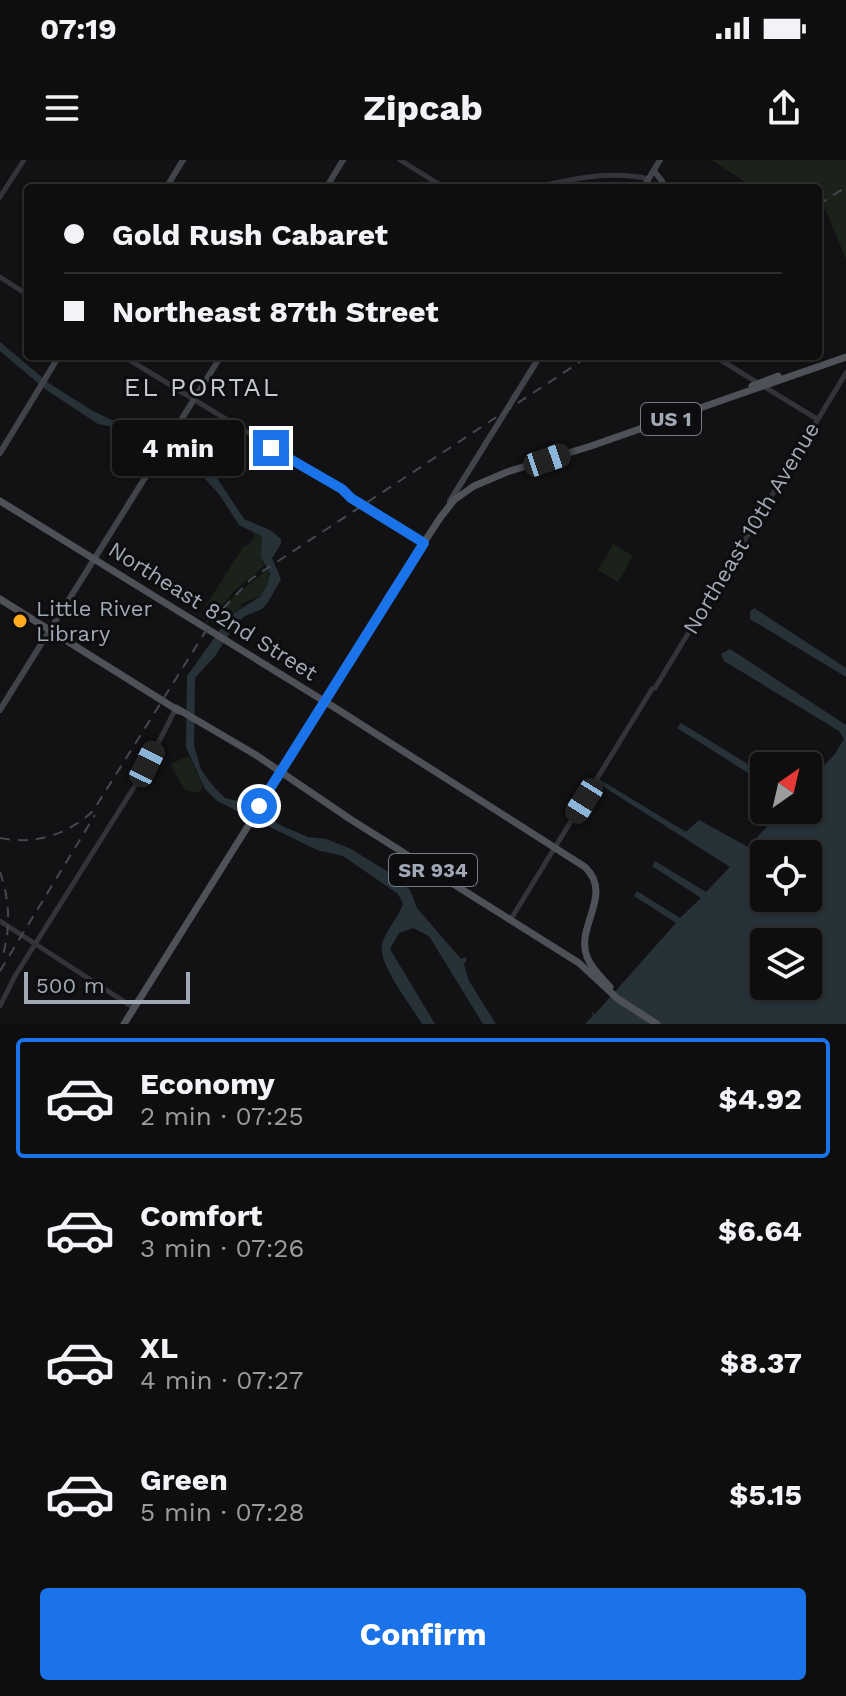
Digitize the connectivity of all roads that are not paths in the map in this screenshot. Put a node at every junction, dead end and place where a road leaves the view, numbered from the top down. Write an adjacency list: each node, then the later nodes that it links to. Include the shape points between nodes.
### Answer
1 (24, 160): 19 (street)
2 (183, 160): 12 (main road)
3 (331, 160): 7 (main road)
4 (400, 160): 14 (street)
5 (406, 160): 15 (street)
6 (660, 160): 8 (main road)
7 (341, 163): 13 (main road)
8 (654, 171): 10 (main road); 11 (main road)
9 (639, 176): 10 (street); 16 (street, via 591,176); 17 (street)
10 (649, 179): 18 (main road)
11 (662, 181)
12 (168, 184)
13 (328, 184)
14 (441, 184)
15 (442, 184)
16 (552, 184)
17 (643, 184)
18 (646, 184)
19 (0, 197)
20 (0, 277): 21 (street)
21 (24, 292)
22 (846, 355): 30 (main road, US 1); 31 (main road, US 1)
23 (58, 360): 36 (main road)
24 (129, 360): 33 (street)
25 (218, 360): 33 (main road)
26 (536, 360): 38 (main road)
27 (720, 360): 31 (street)
28 (725, 360): 31 (street)
29 (846, 373): 35 (street, Northeast 10th Avenue)
30 (775, 382): 31 (main road, US 1); 32 (main road)
31 (757, 384): 32 (street); 34 (main road, US 1); 34 (main road, US 1)
32 (774, 392): 35 (street)
33 (193, 400): 39 (street); 40 (main road)
34 (692, 409): 38 (main road, US 1, via 515,471 474,489)
35 (817, 419): 47 (street, Northeast 10th Avenue)
36 (0, 453)
37 (0, 501): 40 (main road, Northeast 82nd Street / SR 934)
38 (445, 512): 39 (main road, US 1)
39 (424, 543): 43 (main road, US 1)
40 (94, 559): 42 (main road); 43 (main road, Northeast 82nd Street / SR 934)
41 (0, 599): 42 (main road, SR 934)
42 (50, 630): 44 (main road, SR 934); 45 (main road)
43 (325, 701): 46 (main road, US 1); 47 (main road, Northeast 82nd Street / SR 934)
44 (176, 708): 46 (main road, SR 934); 50 (street, via 143,773)
45 (0, 710)
46 (280, 773): 48 (main road, SR 934); 55 (main road, US 1)
47 (555, 847): 48 (street, Northeast 10th Avenue); 52 (main road, Northeast 82nd Street / SR 934, via 587,868 596,882 585,949)
48 (511, 919): 51 (main road, SR 934); 52 (main road, via 585,962)
49 (0, 921): 50 (street)
50 (35, 944): 54 (street); 55 (street)
51 (585, 968): 52 (main road); 53 (main road, SR 934)
52 (600, 977): 53 (main road, SR 934)
53 (612, 990): 57 (main road, SR 934); 58 (main road, SR 934)
54 (0, 1006)
55 (134, 1008): 56 (main road, US 1)
56 (124, 1024)
57 (657, 1024)
58 (664, 1024)

